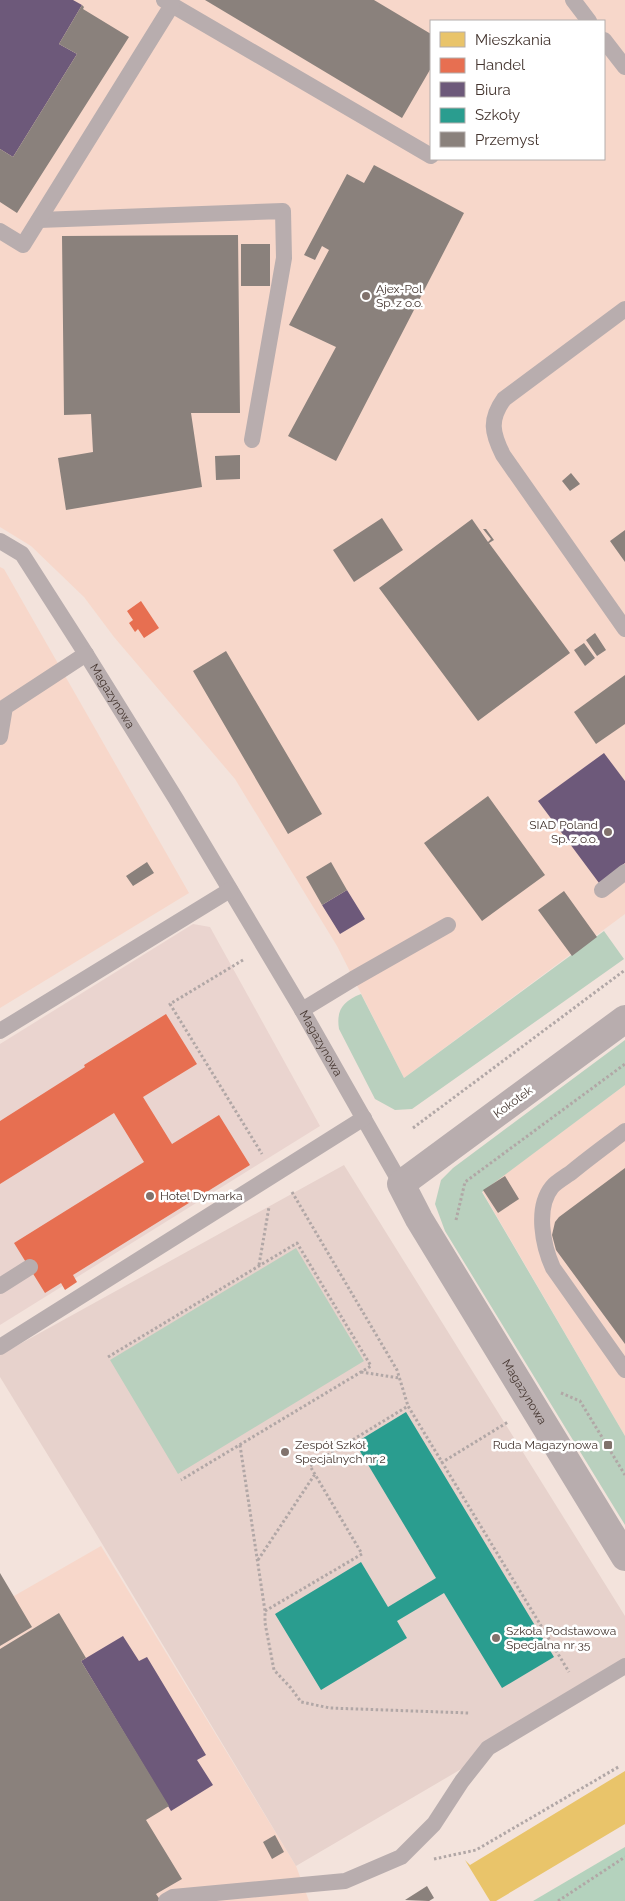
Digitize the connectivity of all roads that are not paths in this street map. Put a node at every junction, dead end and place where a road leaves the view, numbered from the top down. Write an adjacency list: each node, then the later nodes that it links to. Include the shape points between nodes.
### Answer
1 (573, 0): 3 (lane)
2 (168, 2): 6 (lane); 7 (lane)
3 (588, 20)
4 (605, 41): 5 (lane)
5 (625, 67)
6 (430, 155)
7 (39, 220): 8 (lane, via 23,246); 10 (lane, via 283,211 284,258)
8 (0, 231)
9 (625, 309): 12 (lane, via 504,399 496,410 493,423 503,455)
10 (252, 440)
11 (0, 541): 13 (lane, Magazynowa, via 22,554)
12 (625, 629)
13 (86, 654): 14 (lane, via 5,707); 16 (lane, Magazynowa)
14 (0, 737)
15 (625, 872): 17 (lane)
16 (230, 890): 19 (lane, Magazynowa); 21 (lane)
17 (602, 890)
18 (448, 925): 19 (lane)
19 (302, 1010): 22 (lane, Magazynowa)
20 (625, 1020): 24 (street, Kokotek)
21 (0, 1031)
22 (364, 1118): 24 (lane, Magazynowa); 27 (lane)
23 (625, 1130): 28 (lane, via 552,1187 545,1202 542,1235 553,1268)
24 (402, 1184): 29 (street, Magazynowa, via 419,1219)
25 (30, 1267): 26 (lane)
26 (0, 1286)
27 (0, 1346)
28 (625, 1370)
29 (625, 1557)
30 (625, 1666): 31 (lane, via 488,1748 434,1824 401,1857 345,1881 173,1897)
31 (166, 1901)

